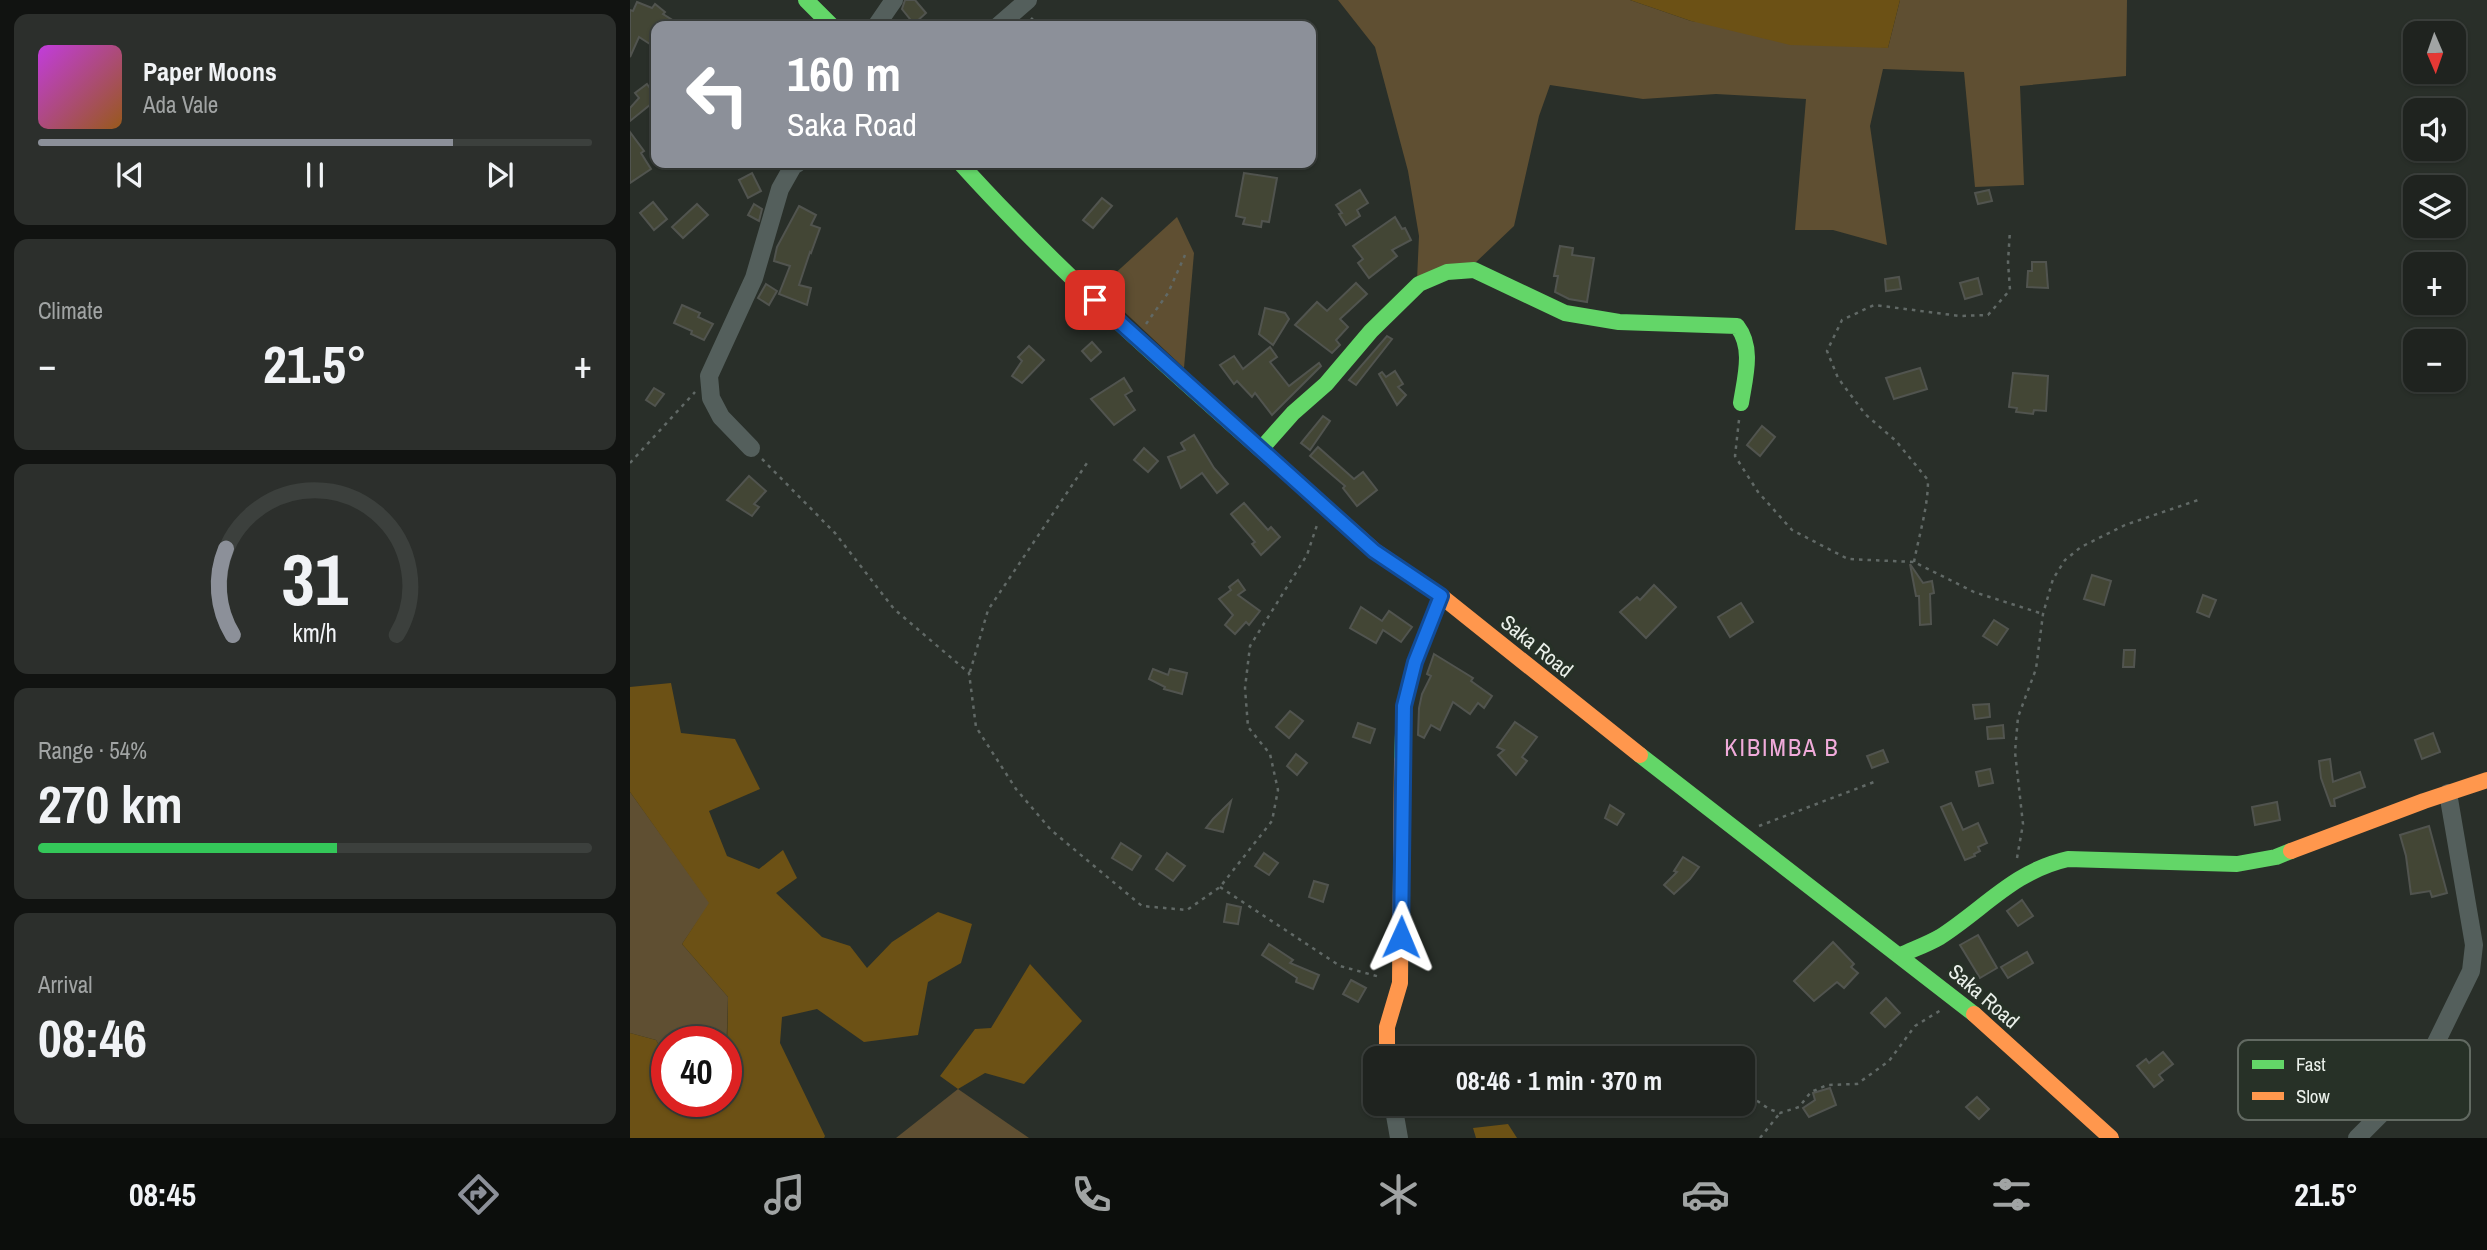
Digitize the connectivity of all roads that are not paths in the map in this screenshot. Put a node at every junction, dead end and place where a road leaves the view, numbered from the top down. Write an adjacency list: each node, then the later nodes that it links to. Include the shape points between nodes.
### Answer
1 (806, 0): 4 (street)
2 (894, 0): 5 (street)
3 (1028, 0): 6 (street)
4 (827, 21)
5 (879, 21)
6 (1004, 21)
7 (792, 168): 10 (street, via 780,189 754,278 709,376 711,398 721,417)
8 (965, 168): 11 (street, Saka Road, via 1015,224 1135,338)
9 (1741, 403): 11 (street, via 1746,345 1737,326 1619,321 1565,313 1474,270 1447,272 1419,284)
10 (751, 448)
11 (1261, 449): 12 (street, Saka Road, via 1374,551)
12 (1441, 596): 15 (street, Saka Road, via 1738,833); 17 (street, via 1415,662 1404,706 1400,983 1387,1027)
13 (2487, 780): 14 (street)
14 (2448, 793): 15 (street, via 2276,857 2237,864 2114,859 2045,864 2012,881 1938,938); 16 (street, via 2474,945 2471,971)
15 (1901, 955): 21 (street, Saka Road, via 1958,999)
16 (2437, 1040)
17 (1387, 1046)
18 (1395, 1116): 20 (street)
19 (2376, 1120): 22 (street)
20 (1399, 1138)
21 (2111, 1138)
22 (2357, 1138)

